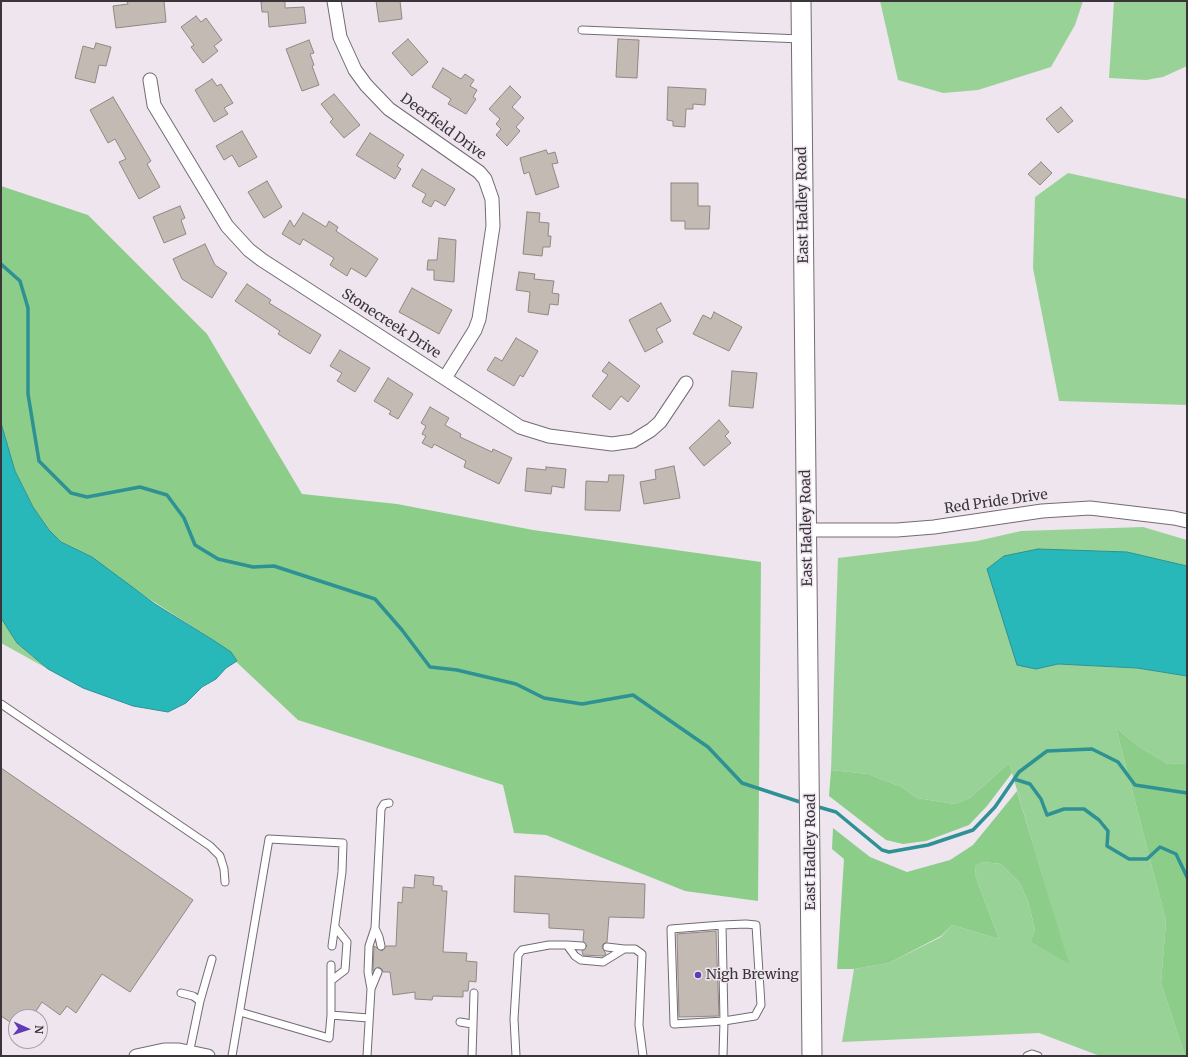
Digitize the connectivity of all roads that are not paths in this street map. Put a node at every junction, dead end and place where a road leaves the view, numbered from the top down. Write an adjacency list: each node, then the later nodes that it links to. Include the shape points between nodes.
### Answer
1 (334, 1): 6 (street, Deerfield Drive, via 340,37 355,70 366,85 390,109 479,172 485,179 492,199 493,226 480,319)
2 (801, 1): 4 (street, East Hadley Road)
3 (582, 30): 4 (lane)
4 (802, 39): 9 (street, East Hadley Road)
5 (150, 80): 6 (street, Stonecreek Drive, via 154,105 233,234 262,260)
6 (445, 378): 7 (street, Stonecreek Drive, via 529,431 612,444 633,441 651,430 660,422)
7 (686, 383)
8 (1187, 521): 9 (street, Red Pride Drive, via 1090,508 1034,512 897,530)
9 (807, 530): 45 (street, East Hadley Road)
10 (1, 704): 12 (lane, via 210,846 220,856)
11 (389, 802): 15 (lane, via 381,809)
12 (225, 882)
13 (722, 926): 33 (lane); 33 (lane, via 756,925 761,1005 754,1016); 33 (lane, via 671,929 674,1024)
14 (335, 927): 17 (lane); 25 (lane, via 347,942 345,970); 30 (lane, via 343,844 268,839)
15 (375, 928): 18 (lane); 26 (lane, via 369,946 368,972)
16 (567, 945): 19 (lane); 21 (lane, via 581,960 594,962 609,959); 42 (lane, via 532,947 522,950 518,955 514,1019)
17 (332, 946)
18 (381, 946)
19 (582, 946)
20 (607, 947): 21 (lane)
21 (624, 949): 43 (lane, via 635,949 642,954 639,1025)
22 (212, 959): 29 (lane)
23 (331, 965): 25 (lane)
24 (378, 972): 26 (lane)
25 (332, 980): 31 (lane)
26 (371, 989): 32 (lane)
27 (181, 993): 29 (lane, via 194,996)
28 (474, 993): 35 (lane)
29 (200, 1001): 36 (lane)
30 (240, 1012): 31 (lane, via 329,1038); 39 (lane)
31 (332, 1015): 32 (lane)
32 (368, 1018): 40 (lane)
33 (724, 1021): 44 (lane)
34 (460, 1022): 35 (lane)
35 (472, 1024): 41 (lane)
36 (189, 1054): 37 (street, via 164,1050); 38 (street)
37 (136, 1056)
38 (208, 1056)
39 (232, 1056)
40 (367, 1056)
41 (472, 1056)
42 (516, 1056)
43 (643, 1056)
44 (722, 1056)
45 (812, 1056)
46 (1027, 1056): 47 (lane)
47 (1038, 1056)

